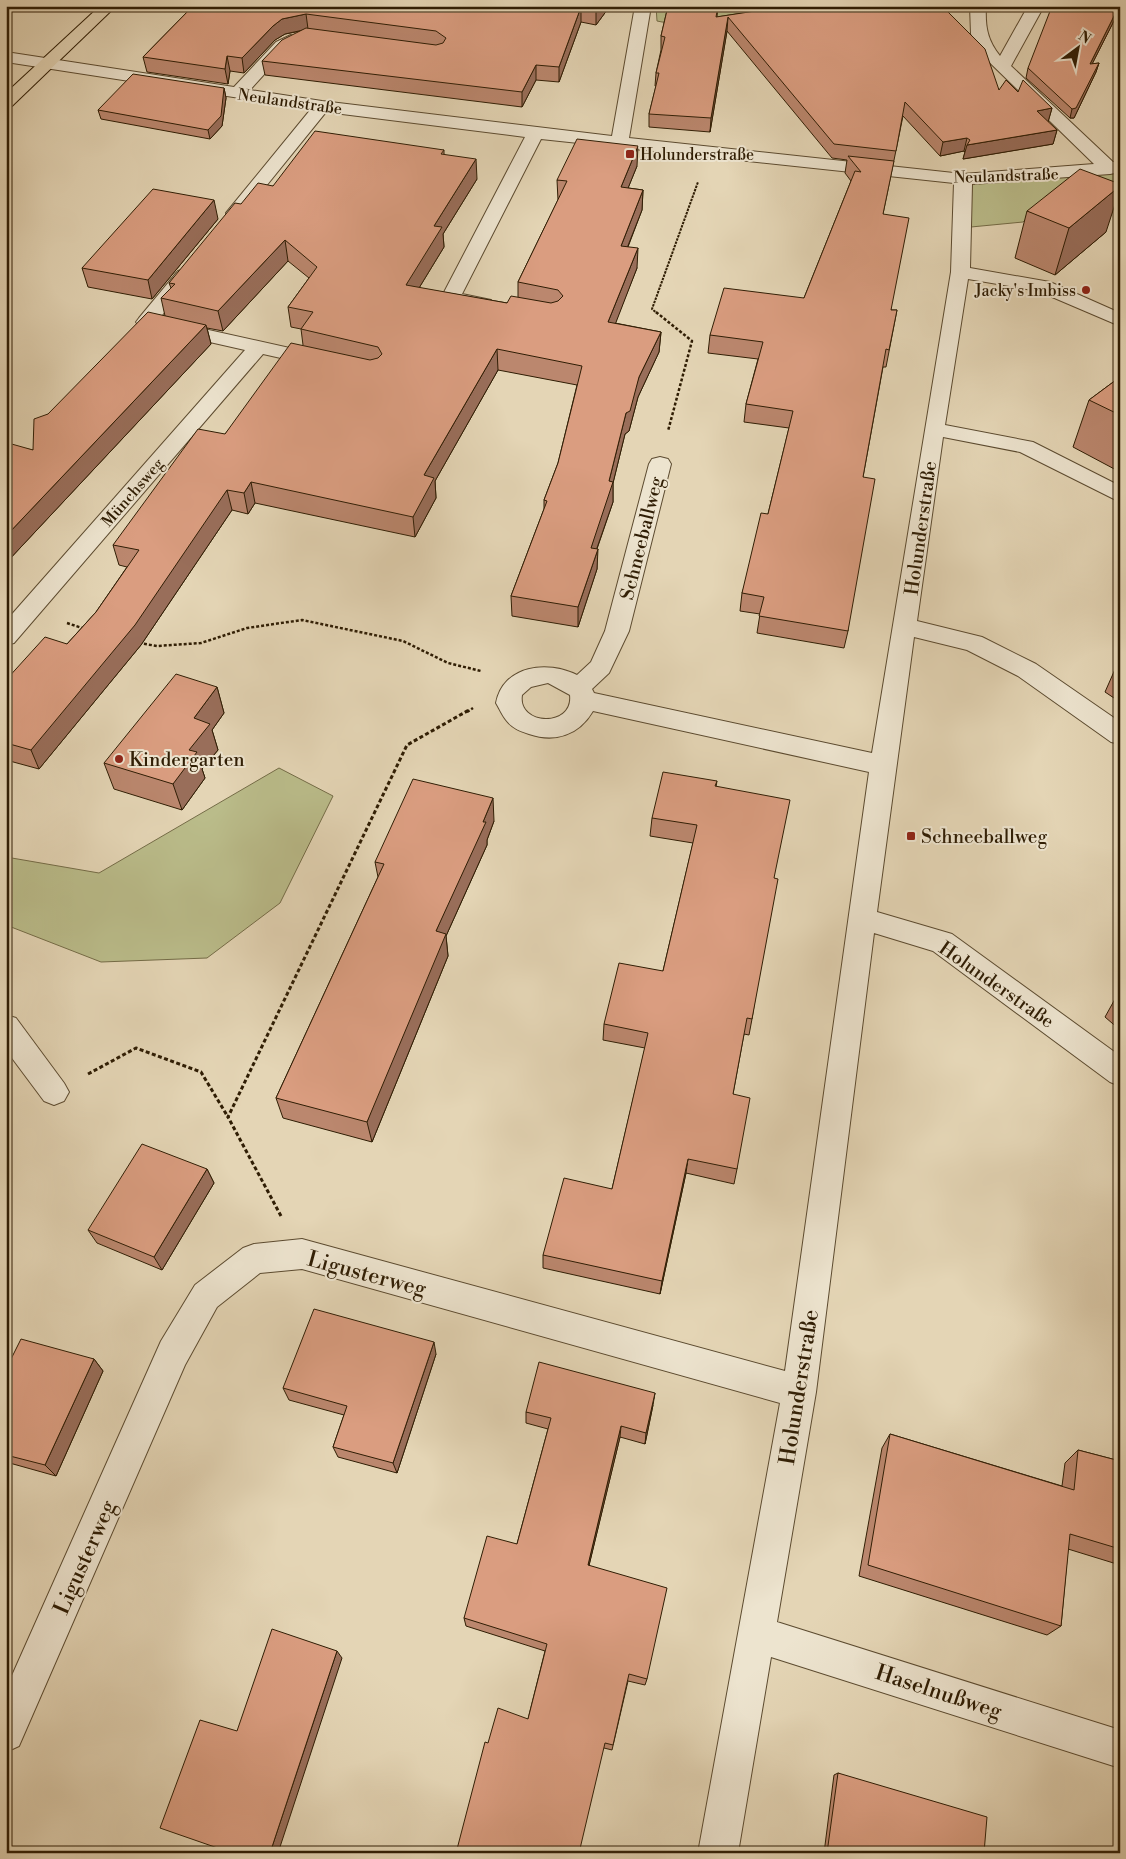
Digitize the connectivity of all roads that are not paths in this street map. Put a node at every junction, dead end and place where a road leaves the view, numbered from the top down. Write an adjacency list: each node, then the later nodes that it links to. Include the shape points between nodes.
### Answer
1 (110, 6): 7 (main road)
2 (643, 6): 13 (street)
3 (978, 6): 8 (street, via 976,26 984,47)
4 (1036, 6): 8 (street)
5 (308, 36): 9 (street, via 282,45)
6 (6, 56): 7 (street, Neulandstraße)
7 (47, 64): 9 (street, Neulandstraße); 10 (main road)
8 (1002, 67): 14 (street)
9 (238, 93): 11 (street, Neulandstraße)
10 (6, 102)
11 (322, 106): 12 (street, Neulandstraße); 16 (street)
12 (534, 133): 13 (street, Neulandstraße); 19 (street, via 451,298)
13 (620, 141): 15 (street, Neulandstraße)
14 (1115, 168): 15 (street, Neulandstraße)
15 (963, 179): 18 (street, Holunderstraße)
16 (224, 226)
17 (194, 264): 21 (street, via 146,322)
18 (960, 272): 20 (street, via 1043,286); 23 (street, Holunderstraße)
19 (505, 307)
20 (1120, 320)
21 (258, 347): 22 (street); 27 (street, Münchsweg)
22 (335, 364)
23 (934, 429): 25 (street, via 1026,447); 26 (street, Holunderstraße)
24 (660, 464): 28 (street, Schneeballweg, via 617,631 600,667)
25 (1120, 496)
26 (906, 627): 29 (street, via 974,643 1027,670); 30 (street, Holunderstraße)
27 (6, 637)
28 (581, 693): 28 (street, Schneeballweg, via 581,711 571,722 557,728 540,729 513,715 512,694 531,676 548,674 566,678); 30 (street)
29 (1120, 735)
30 (884, 764): 31 (street, Holunderstraße)
31 (863, 919): 33 (street, Holunderstraße, via 942,942); 35 (street, Holunderstraße)
32 (6, 1027): 34 (street)
33 (1120, 1073)
34 (54, 1092)
35 (799, 1392): 36 (street, Holunderstraße); 37 (street, Ligusterweg, via 302,1254 254,1258 206,1296 173,1353)
36 (757, 1634): 38 (street, Haselnußweg); 39 (street, Holunderstraße)
37 (6, 1733)
38 (1120, 1749)
39 (718, 1853)

